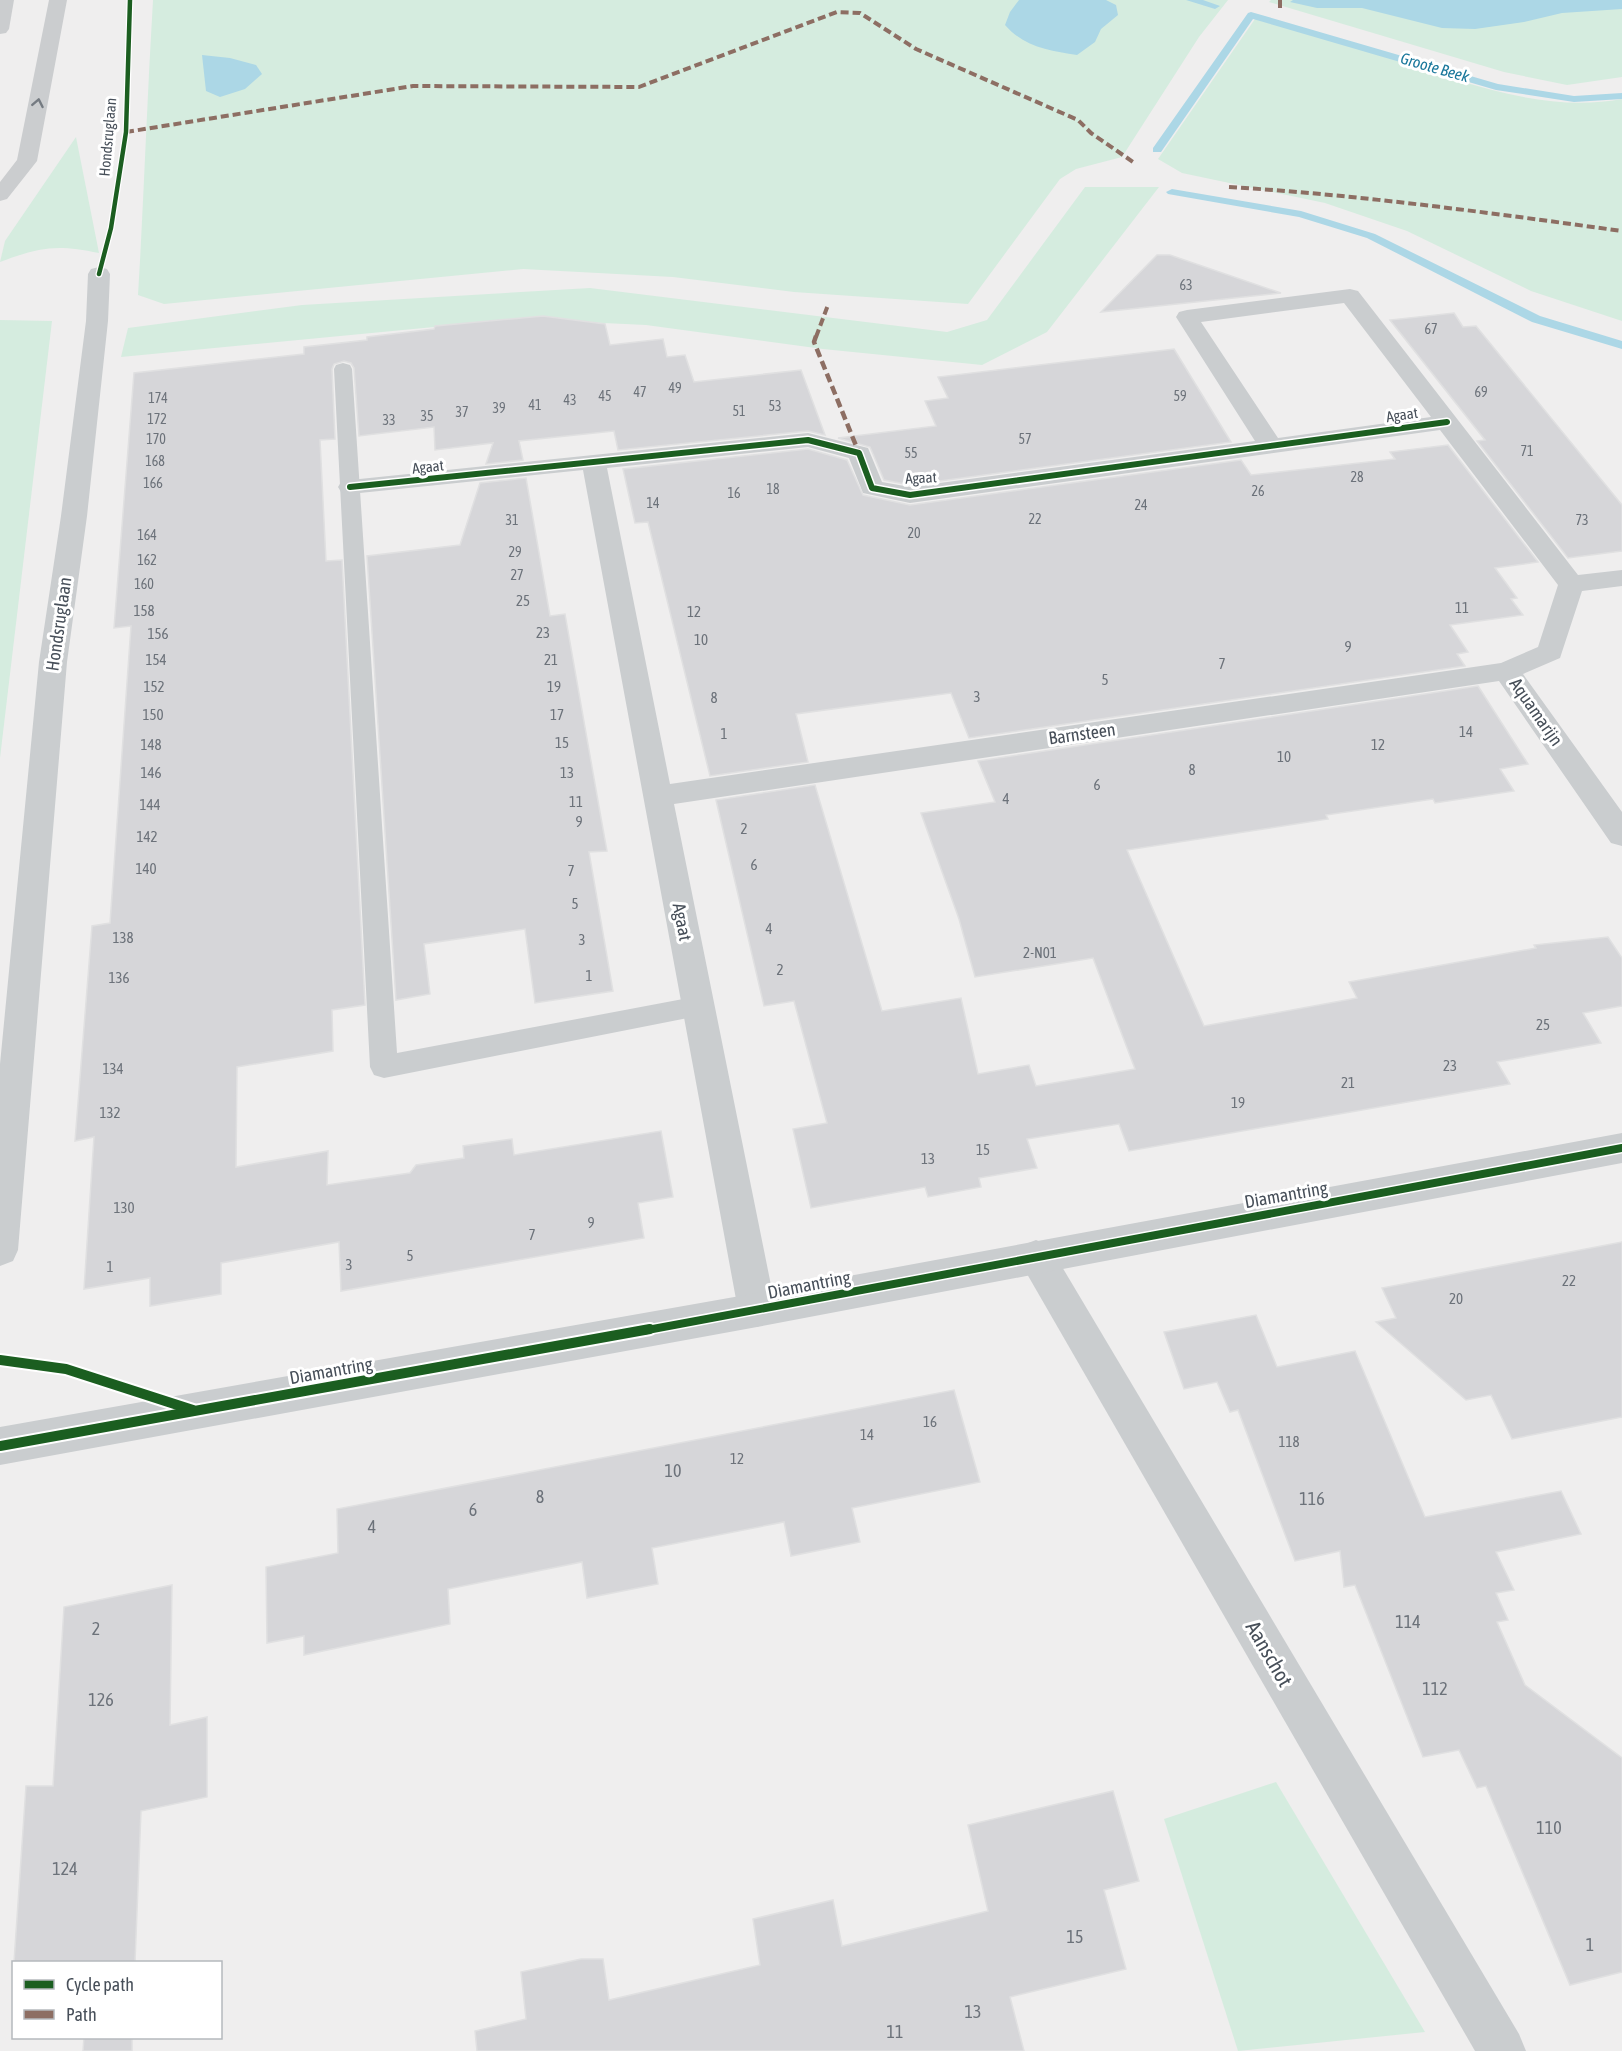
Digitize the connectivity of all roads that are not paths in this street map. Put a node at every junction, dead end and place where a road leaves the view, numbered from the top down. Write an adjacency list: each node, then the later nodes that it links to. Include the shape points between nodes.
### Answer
1 (5, 0): 3 (main road)
2 (58, 0): 4 (main road, one-way to 2, via 27,161)
3 (0, 29)
4 (0, 195)
5 (99, 274): 18 (street, Hondsruglaan, via 96,333 74,516 52,662)
6 (343, 369): 10 (lane)
7 (1447, 422): 8 (street, Agaat); 8 (street, Agaat, via 1350,296 1187,317); 12 (street, Agaat)
8 (1271, 446): 9 (street, Agaat, via 910,495 872,488 859,453 808,440)
9 (594, 463): 10 (street, Agaat); 14 (street, Agaat)
10 (350, 487): 16 (lane, via 384,1067)
11 (1622, 578): 12 (street)
12 (1570, 584): 13 (street, Aquamarijn, via 1550,652)
13 (1506, 671): 14 (street, Barnsteen); 15 (street, Aquamarijn)
14 (658, 796): 16 (street, Agaat)
15 (1622, 835)
16 (699, 1007): 20 (street, Agaat)
17 (1622, 1148): 19 (street, Diamantring)
18 (0, 1250)
19 (1036, 1256): 20 (street, Diamantring); 22 (street, Aanschot)
20 (757, 1310): 21 (street, Diamantring)
21 (0, 1446)
22 (1502, 2051)

